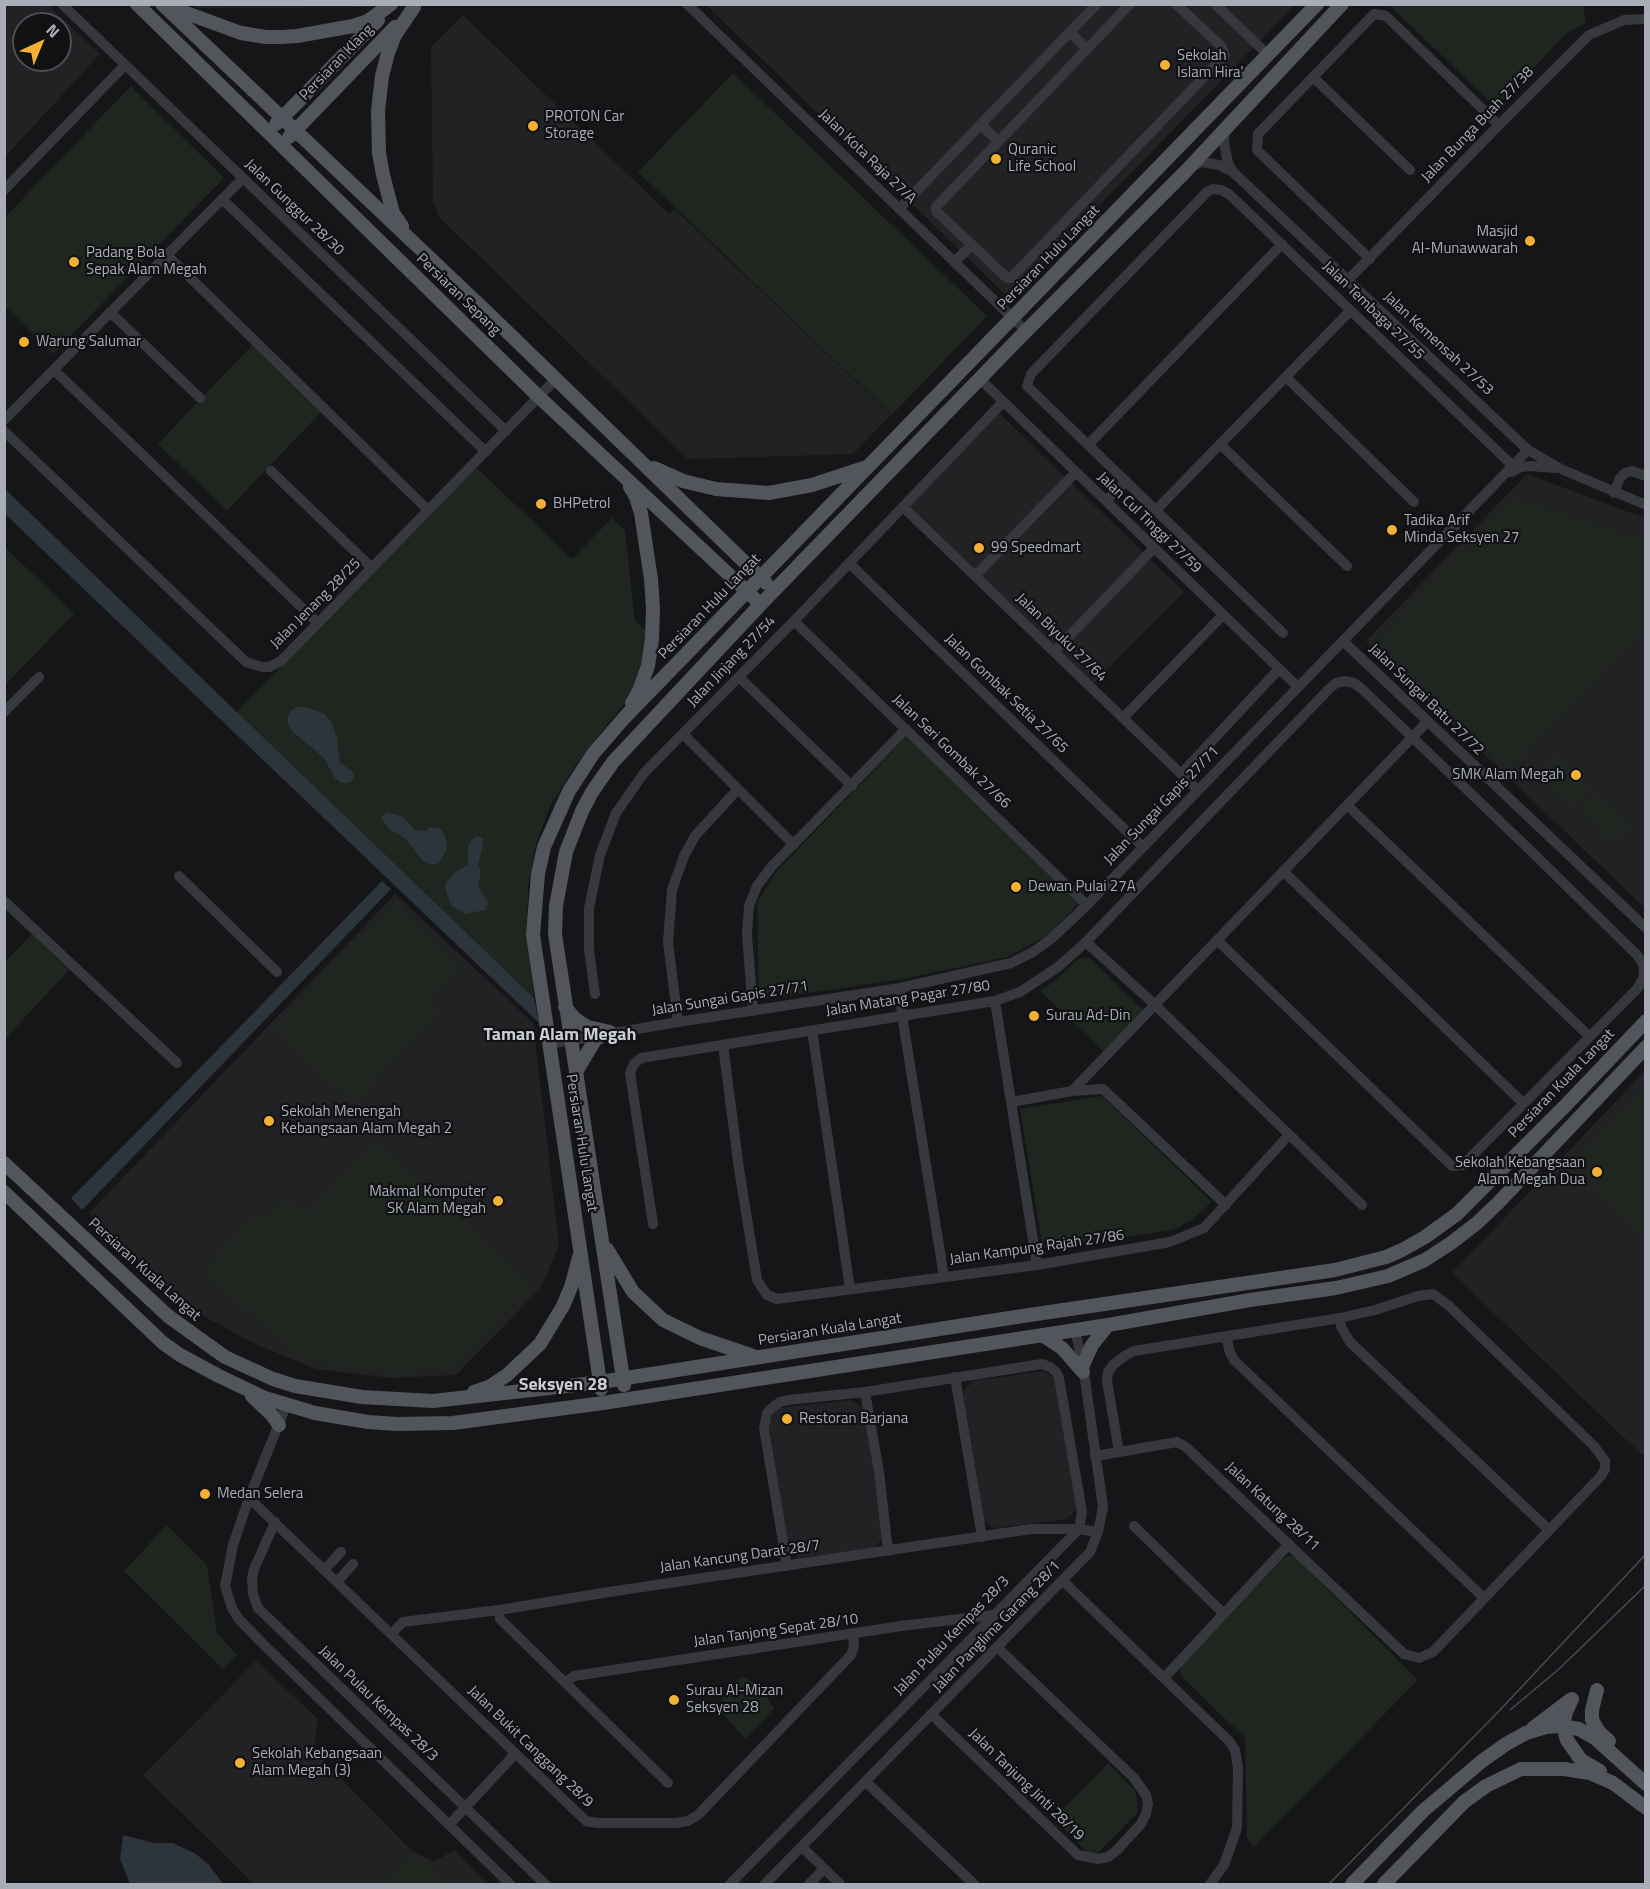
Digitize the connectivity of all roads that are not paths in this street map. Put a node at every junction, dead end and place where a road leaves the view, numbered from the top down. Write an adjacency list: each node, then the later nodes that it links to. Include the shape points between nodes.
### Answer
1 (62, 4): 19 (street, Jalan Gunggur 28/30)
2 (137, 4): 26 (main road, Persiaran Sepang)
3 (162, 4): 4 (main road, via 241,33 274,37 352,26 368,21); 21 (main road, Persiaran Sepang)
4 (392, 4): 21 (main road, Persiaran Klang)
5 (687, 4): 35 (street, Jalan Kota Raja 27/A)
6 (1097, 4): 16 (street)
7 (1130, 4): 17 (street)
8 (1176, 4): 37 (street, via 1221,46 1223,58 1011,278)
9 (1215, 4): 18 (street)
10 (1304, 4): 15 (main road)
11 (1317, 4): 15 (main road, Persiaran Hulu Langat)
12 (1342, 4): 24 (main road, Persiaran Hulu Langat)
13 (416, 6): 25 (main road, Persiaran Klang); 38 (main road, via 395,35 388,53 378,134 393,213)
14 (1646, 19): 23 (street, Jalan Bunga Buah 27/38, via 1624,20 1589,35)
15 (1295, 27): 18 (main road, Persiaran Hulu Langat)
16 (1070, 32): 17 (street); 22 (street)
17 (1087, 49): 27 (street)
18 (1268, 55): 45 (main road, Persiaran Hulu Langat)
19 (125, 65): 32 (street, Jalan Gunggur 28/30); 33 (street)
20 (1313, 77): 23 (street, via 1374,14 1386,16); 29 (street); 40 (street, via 1258,134 1257,150)
21 (281, 119): 25 (main road, Persiaran Sepang); 26 (main road, Persiaran Klang)
22 (981, 125): 27 (street); 35 (street)
23 (1499, 125): 40 (street, Jalan Bunga Buah 27/38)
24 (1225, 128): 30 (main road, Persiaran Hulu Langat); 31 (street, via 1224,141)
25 (294, 131): 28 (main road, Persiaran Klang); 38 (main road, Persiaran Sepang)
26 (268, 132): 28 (main road, Persiaran Sepang)
27 (998, 141): 37 (street, via 936,207)
28 (281, 144): 51 (main road, Persiaran Sepang)
29 (1410, 170)
30 (1186, 171): 31 (street, via 1201,162); 46 (main road, Persiaran Hulu Langat)
31 (1233, 172): 42 (street, Jalan Kemensah 27/53)
32 (242, 179): 34 (street); 56 (street, Jalan Gunggur 28/30)
33 (4, 190)
34 (222, 199): 39 (street); 60 (street)
35 (899, 209): 41 (street, Jalan Kota Raja 27/A)
36 (1282, 244): 43 (street, Jalan Tembaga 27/55); 58 (street); 58 (street, Jalan Tembaga 27/55, via 1229,194 1213,189 1207,192 1031,374 1027,386)
37 (972, 245): 41 (street)
38 (417, 246): 50 (main road, Persiaran Sepang)
39 (167, 255): 44 (street); 76 (street)
40 (1370, 259): 42 (street, Jalan Bunga Buah 27/38)
41 (954, 262): 45 (street, Jalan Kota Raja 27/A)
42 (1348, 280): 59 (street, Jalan Kemensah 27/53)
43 (1350, 310): 48 (street); 63 (street, Jalan Tembaga 27/55)
44 (110, 312): 47 (street); 52 (street)
45 (1013, 319): 46 (street, Jalan Kota Raja 27/A); 62 (main road, Persiaran Hulu Langat)
46 (1026, 331): 49 (main road, Persiaran Hulu Langat)
47 (54, 369): 54 (street); 89 (street)
48 (1286, 377): 57 (street); 73 (street)
49 (980, 379): 53 (street, Jalan Cul Tinggi 27/59); 84 (main road, Persiaran Hulu Langat)
50 (556, 380): 51 (street, Jalan Jenang 28/25); 61 (main road, Persiaran Sepang)
51 (539, 397): 56 (street, Jalan Jenang 28/25); 69 (main road, Persiaran Sepang)
52 (200, 398)
53 (1003, 402): 66 (street, Jalan Cul Tinggi 27/59); 75 (street, Jalan Jinjang 27/54)
54 (4, 420)
55 (4, 431): 89 (street, Jalan Jenang 28/25, via 246,662 262,667 276,665)
56 (506, 431): 60 (street, Jalan Jenang 28/25)
57 (1221, 444): 77 (street); 80 (street)
58 (1088, 445): 70 (street)
59 (1528, 450): 63 (street, Jalan Sungai Gapis 27/71); 64 (street, Jalan Kemensah 27/53)
60 (486, 452): 76 (street, Jalan Jenang 28/25)
61 (641, 462): 62 (main road, via 683,481 716,489 770,493 842,477); 83 (main road, Persiaran Sepang)
62 (870, 466): 83 (main road, Persiaran Hulu Langat)
63 (1513, 466): 67 (street, Jalan Sungai Gapis 27/71)
64 (1561, 469): 67 (street, via 1530,466); 71 (street, Jalan Kemensah 27/53)
65 (271, 471): 81 (street)
66 (1076, 472): 72 (street, Jalan Cul Tinggi 27/59); 82 (street)
67 (1504, 475): 91 (street, Jalan Sungai Gapis 27/71)
68 (1646, 476): 71 (street, via 1625,472)
69 (624, 477): 85 (main road, Persiaran Sepang); 98 (main road, via 641,513 653,608 648,666)
70 (1126, 481): 72 (street); 77 (street)
71 (1614, 493): 74 (street, Jalan Kemensah 27/53)
72 (1106, 501): 78 (street, Jalan Cul Tinggi 27/59)
73 (1414, 502)
74 (1646, 505)
75 (903, 507): 79 (street, Jalan Jinjang 27/54); 82 (street, Jalan Biyuku 27/64)
76 (428, 510): 81 (street, Jalan Jenang 28/25)
77 (1156, 510): 90 (street)
78 (1154, 548): 87 (street, Jalan Cul Tinggi 27/59); 92 (street)
79 (849, 563): 88 (street, Jalan Jinjang 27/54); 110 (street, Jalan Gombak Setia 27/65)
80 (1347, 566)
81 (372, 568): 89 (street, Jalan Jenang 28/25)
82 (975, 576): 92 (street, Jalan Biyuku 27/64)
83 (761, 578): 84 (main road, Persiaran Sepang); 85 (main road, Persiaran Hulu Langat)
84 (774, 591): 86 (main road, Persiaran Hulu Langat)
85 (748, 593): 86 (main road, Persiaran Sepang); 98 (main road, Persiaran Hulu Langat)
86 (761, 604): 123 (main road, Persiaran Hulu Langat, via 613,762 582,811 566,852 556,906 555,934)
87 (1223, 615): 93 (street, Jalan Cul Tinggi 27/59); 99 (street)
88 (794, 621): 95 (street, Jalan Jinjang 27/54); 101 (street, Jalan Seri Gombak 27/66)
89 (318, 623)
90 (1283, 633)
91 (1343, 641): 96 (street, Jalan Sungai Gapis 27/71); 100 (street, Jalan Sungai Batu 27/72)
92 (1054, 652): 99 (street, Jalan Biyuku 27/64)
93 (1279, 669): 96 (street, Jalan Cul Tinggi 27/59); 104 (street)
94 (39, 677): 97 (street)
95 (739, 677): 102 (street, Jalan Jinjang 27/54); 105 (street)
96 (1298, 687): 107 (street, Jalan Sungai Gapis 27/71)
97 (4, 712)
98 (624, 718): 132 (main road, Persiaran Hulu Langat, via 593,754 569,791 544,847 533,936)
99 (1123, 718): 104 (street, Jalan Biyuku 27/64)
100 (1427, 723): 103 (street); 115 (street, Jalan Sungai Batu 27/72)
101 (906, 729): 105 (street); 114 (street, Jalan Seri Gombak 27/66)
102 (683, 734): 106 (street); 120 (street, Jalan Jinjang 27/54, via 644,773 616,813 600,855 589,908)
103 (1413, 738): 108 (street); 117 (street, Jalan Matang Pagar 27/80, via 1354,683 1336,683); 130 (street, Jalan Matang Pagar 27/80, via 1643,964 1644,973 1637,989)
104 (1181, 774): 107 (street, Jalan Biyuku 27/64)
105 (852, 786): 109 (street)
106 (738, 789): 109 (street); 127 (street, via 695,836 672,891 668,942)
107 (1198, 790): 110 (street, Jalan Sungai Gapis 27/71)
108 (1347, 805): 111 (street); 130 (street)
109 (794, 845): 124 (street, via 757,886 749,906 747,934)
110 (1143, 847): 114 (street, Jalan Sungai Gapis 27/71)
111 (1283, 871): 116 (street); 139 (street)
112 (179, 876): 118 (street)
113 (4, 901): 135 (street)
114 (1087, 905): 119 (street, Jalan Sungai Gapis 27/71, via 1051,939 1011,963)
115 (1646, 928)
116 (1216, 940): 122 (street); 139 (street, via 1452,1166 1463,1165)
117 (1086, 942): 121 (street, Jalan Matang Pagar 27/80, via 1040,980); 122 (street)
118 (277, 972)
119 (900, 988): 124 (street, Jalan Sungai Gapis 27/71); 125 (street)
120 (595, 994)
121 (995, 1001): 125 (street, Jalan Matang Pagar 27/80); 138 (street)
122 (1154, 1004): 137 (street); 140 (street)
123 (565, 1007): 129 (main road, via 581,1023); 131 (main road, Persiaran Hulu Langat)
124 (753, 1011): 127 (street, Jalan Sungai Gapis 27/71)
125 (903, 1016): 128 (street, Jalan Matang Pagar 27/80); 149 (street)
126 (1646, 1021): 151 (main road, Persiaran Kuala Langat, via 1457,1214 1402,1250 1335,1270)
127 (678, 1022): 129 (street, Jalan Sungai Gapis 27/71)
128 (812, 1029): 133 (street, Jalan Matang Pagar 27/80); 150 (street)
129 (607, 1033): 131 (street, Jalan Sungai Gapis 27/71); 136 (main road, via 595,1040)
130 (1589, 1036): 139 (street)
131 (570, 1040): 132 (street, Jalan Sungai Gapis 27/71); 136 (main road, Persiaran Hulu Langat)
132 (549, 1044): 147 (main road, Persiaran Hulu Langat)
133 (723, 1045): 145 (street, Jalan Matang Pagar 27/80, via 649,1055 634,1064 630,1074); 150 (street, Jalan Kampung Rajah 27/86, via 757,1280 767,1294 777,1299)
134 (1646, 1047): 154 (main road, via 1498,1203 1425,1260 1388,1276 1336,1288)
135 (177, 1063)
136 (576, 1072): 146 (main road, Persiaran Hulu Langat)
137 (1072, 1091): 138 (street); 143 (street, via 1103,1089)
138 (1011, 1102): 148 (street)
139 (1523, 1103)
140 (1288, 1136): 143 (street, Jalan Kampung Rajah 27/86); 144 (street)
141 (4, 1163): 159 (main road, Persiaran Kuala Langat, via 178,1325)
142 (4, 1192): 164 (main road, via 163,1343)
143 (1226, 1204): 148 (street, Jalan Kampung Rajah 27/86, via 1204,1228 1170,1242)
144 (1362, 1205)
145 (652, 1224)
146 (600, 1233): 158 (main road, via 633,1292 663,1320 720,1346); 162 (main road, Persiaran Hulu Langat)
147 (581, 1249): 163 (main road, Persiaran Hulu Langat); 167 (main road, via 571,1287 540,1344 489,1387)
148 (1036, 1265): 149 (street, Jalan Kampung Rajah 27/86)
149 (944, 1276): 150 (street, Jalan Kampung Rajah 27/86)
150 (850, 1289)
151 (1139, 1299): 152 (main road, Persiaran Kuala Langat); 155 (main road, via 1088,1316)
152 (1016, 1317): 155 (main road, via 1062,1318); 158 (main road, Persiaran Kuala Langat)
153 (1340, 1318): 157 (street); 179 (street, via 1350,1342); 179 (street, via 1425,1294 1441,1298 1594,1446 1605,1461 1605,1469)
154 (1108, 1325): 155 (main road); 160 (main road, via 1092,1345)
155 (1075, 1330): 156 (main road); 160 (street, Jalan Panglima Garang 28/1)
156 (1041, 1335): 160 (main road, via 1062,1348); 168 (main road)
157 (1226, 1336): 173 (street, via 1134,1351 1113,1365 1107,1381); 190 (street, via 1235,1361)
158 (759, 1358): 162 (main road, Persiaran Kuala Langat)
159 (245, 1367): 165 (main road, Persiaran Kuala Langat, via 295,1386); 170 (main road)
160 (1083, 1369): 174 (street, Jalan Panglima Garang 28/1)
161 (955, 1377): 166 (street); 178 (street, via 1042,1364 1056,1372 1082,1512); 181 (street)
162 (623, 1378): 163 (main road, Persiaran Kuala Langat); 168 (main road, Persiaran Hulu Langat)
163 (600, 1382): 167 (main road, Persiaran Kuala Langat); 169 (main road, Persiaran Hulu Langat)
164 (244, 1389): 170 (main road); 172 (main road, via 272,1415)
165 (321, 1389): 167 (main road, Persiaran Kuala Langat, via 362,1397 433,1401); 170 (main road)
166 (865, 1392): 183 (street); 186 (street, via 780,1402 767,1413 764,1428)
167 (458, 1397)
168 (626, 1399): 169 (main road)
169 (603, 1403): 171 (main road, via 424,1425 368,1422)
170 (286, 1406): 171 (main road); 172 (street)
171 (315, 1413): 172 (main road, via 290,1418)
172 (278, 1427): 175 (street)
173 (1119, 1452): 174 (street, Jalan Katung 28/11); 182 (street, Jalan Katung 28/11, via 1177,1442)
174 (1095, 1456): 180 (street, Jalan Panglima Garang 28/1, via 1103,1508)
175 (249, 1498): 176 (street, Jalan Bukit Canggang 28/9); 209 (street, via 226,1580 228,1597 238,1618)
176 (275, 1522): 187 (street, Jalan Bukit Canggang 28/9); 208 (street, Jalan Pulau Kempas 28/3, via 254,1569 252,1586 258,1608)
177 (1134, 1526): 192 (street)
178 (1079, 1529): 180 (street, Jalan Kancung Darat 28/7); 181 (street, Jalan Kancung Darat 28/7); 193 (street, Jalan Pulau Kempas 28/3)
179 (1549, 1530): 190 (street)
180 (1098, 1532): 188 (street, Jalan Panglima Garang 28/1, via 1090,1552)
181 (982, 1537): 183 (street, Jalan Kancung Darat 28/7)
182 (1289, 1544): 190 (street, Jalan Katung 28/11, via 1404,1654 1419,1658 1433,1652); 192 (street)
183 (888, 1551): 186 (street, Jalan Kancung Darat 28/7)
184 (341, 1552): 187 (street)
185 (353, 1564): 189 (street)
186 (787, 1566): 191 (street, Jalan Kancung Darat 28/7)
187 (324, 1570): 189 (street, Jalan Bukit Canggang 28/9)
188 (1063, 1581): 196 (street, Jalan Panglima Garang 28/1); 197 (street)
189 (337, 1582): 194 (street, Jalan Bukit Canggang 28/9)
190 (1484, 1598)
191 (499, 1610): 194 (street, Jalan Kancung Darat 28/7, via 403,1622); 198 (street, via 500,1619)
192 (1224, 1614): 197 (street)
193 (993, 1615): 195 (street, Jalan Tanjong Sepat 28/10); 214 (street, Jalan Pulau Kempas 28/3)
194 (391, 1634): 203 (street, Jalan Bukit Canggang 28/9)
195 (853, 1635): 198 (street, Jalan Tanjong Sepat 28/10, via 574,1676); 203 (street, Jalan Bukit Canggang 28/9, via 850,1655 707,1806 688,1821 586,1821)
196 (998, 1648): 200 (street, Jalan Panglima Garang 28/1); 200 (street, Jalan Tanjung Jinti 28/19, via 1134,1778 1146,1795 1146,1814 1116,1851 1098,1859 1078,1855)
197 (1164, 1678): 219 (street, via 1229,1741 1238,1758 1237,1828 1224,1866)
198 (566, 1682): 205 (street)
199 (1597, 1690): 206 (main road, via 1592,1710 1595,1726)
200 (932, 1715): 204 (street, Jalan Panglima Garang 28/1)
201 (1563, 1726): 202 (main road); 202 (main road, via 1572,1699); 206 (main road, via 1596,1739); 207 (main road, via 1575,1754 1589,1766 1618,1780)
202 (1526, 1733): 220 (main road, via 1482,1761 1423,1811)
203 (515, 1754): 208 (street)
204 (866, 1782): 210 (street, Jalan Panglima Garang 28/1); 218 (street)
205 (668, 1783)
206 (1644, 1783)
207 (1641, 1803): 221 (main road, via 1613,1783 1590,1773 1556,1768 1521,1769 1464,1802)
208 (465, 1808): 209 (street); 213 (street, Jalan Pulau Kempas 28/3)
209 (449, 1825): 212 (street)
210 (802, 1847): 211 (street); 215 (street, Jalan Panglima Garang 28/1)
211 (824, 1869): 216 (street); 217 (street)
212 (510, 1884)
213 (545, 1884)
214 (730, 1884)
215 (765, 1884)
216 (809, 1884)
217 (840, 1884)
218 (974, 1884)
219 (1209, 1884)
220 (1352, 1884)
221 (1384, 1884)

